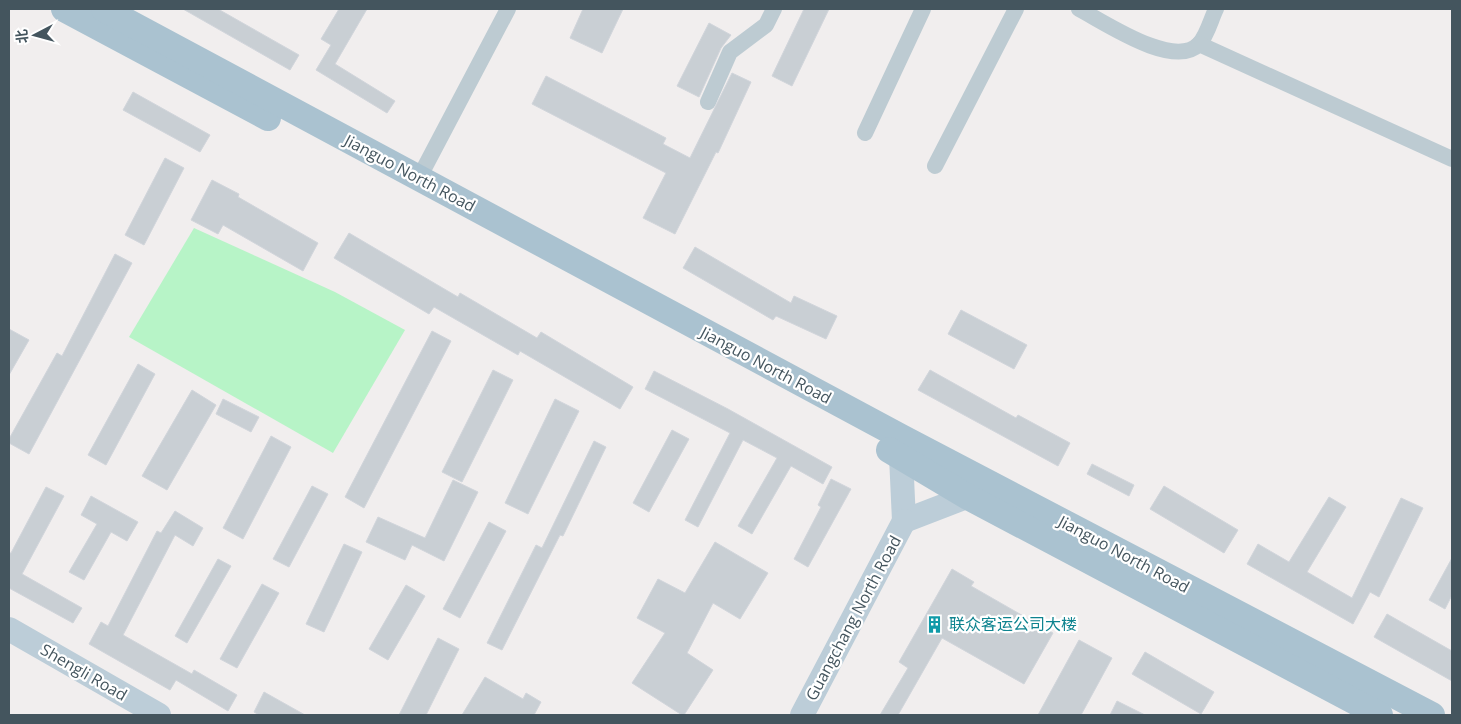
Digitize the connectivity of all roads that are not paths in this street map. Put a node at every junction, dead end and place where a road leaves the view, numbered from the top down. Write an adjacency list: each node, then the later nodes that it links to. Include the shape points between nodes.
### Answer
1 (64, 9): 15 (main road, Jianguo North Road)
2 (104, 9): 14 (main road, Jianguo North Road)
3 (508, 9): 14 (street)
4 (774, 9): 10 (street, via 766,25 730,52)
5 (923, 9): 11 (street)
6 (1014, 9): 13 (street)
7 (1079, 9): 9 (street, via 1152,48 1182,52)
8 (1216, 9): 9 (street)
9 (1199, 44): 12 (street)
10 (708, 102)
11 (865, 133)
12 (1452, 160)
13 (936, 166)
14 (419, 178): 15 (main road, Jianguo North Road)
15 (902, 447): 16 (main road, Jianguo North Road); 17 (main road, Jianguo North Road); 18 (main road)
16 (994, 485): 17 (main road); 23 (main road, Jianguo North Road)
17 (968, 497): 18 (main road); 22 (main road, Jianguo North Road)
18 (904, 521): 21 (main road, Guangchang North Road)
19 (9, 629): 20 (main road, Shengli Road)
20 (159, 715)
21 (802, 715)
22 (1380, 715)
23 (1432, 715)

